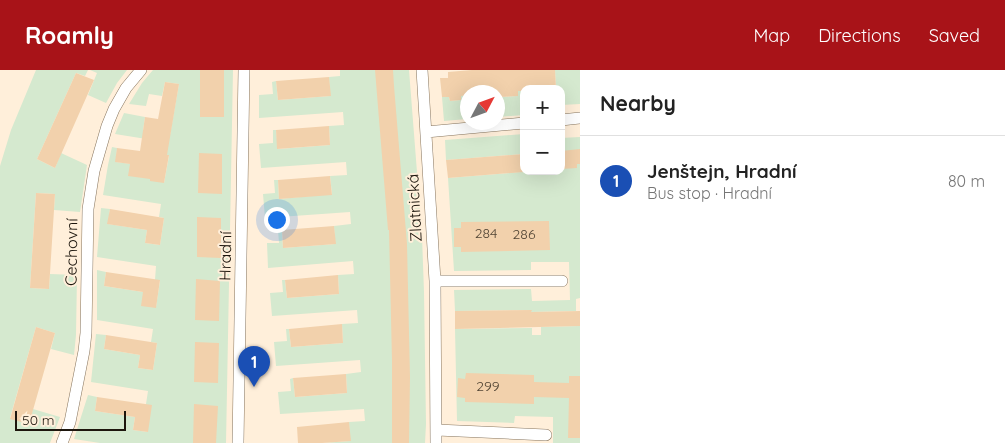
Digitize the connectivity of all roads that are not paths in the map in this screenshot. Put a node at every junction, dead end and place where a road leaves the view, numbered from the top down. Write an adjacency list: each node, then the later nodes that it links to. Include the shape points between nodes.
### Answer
1 (141, 70): 12 (street, Cechovní, via 114,109 94,171 88,209 84,351 70,422)
2 (244, 70): 13 (street, Hradní)
3 (422, 70): 7 (street, Zlatnická)
4 (580, 118): 5 (street)
5 (565, 120)
6 (520, 123): 7 (street)
7 (426, 132): 8 (street, Zlatnická)
8 (435, 281): 9 (street); 10 (street, Zlatnická)
9 (562, 281)
10 (436, 430): 11 (street); 14 (street, Zlatnická)
11 (546, 434)
12 (62, 443)
13 (238, 443)
14 (436, 443)

